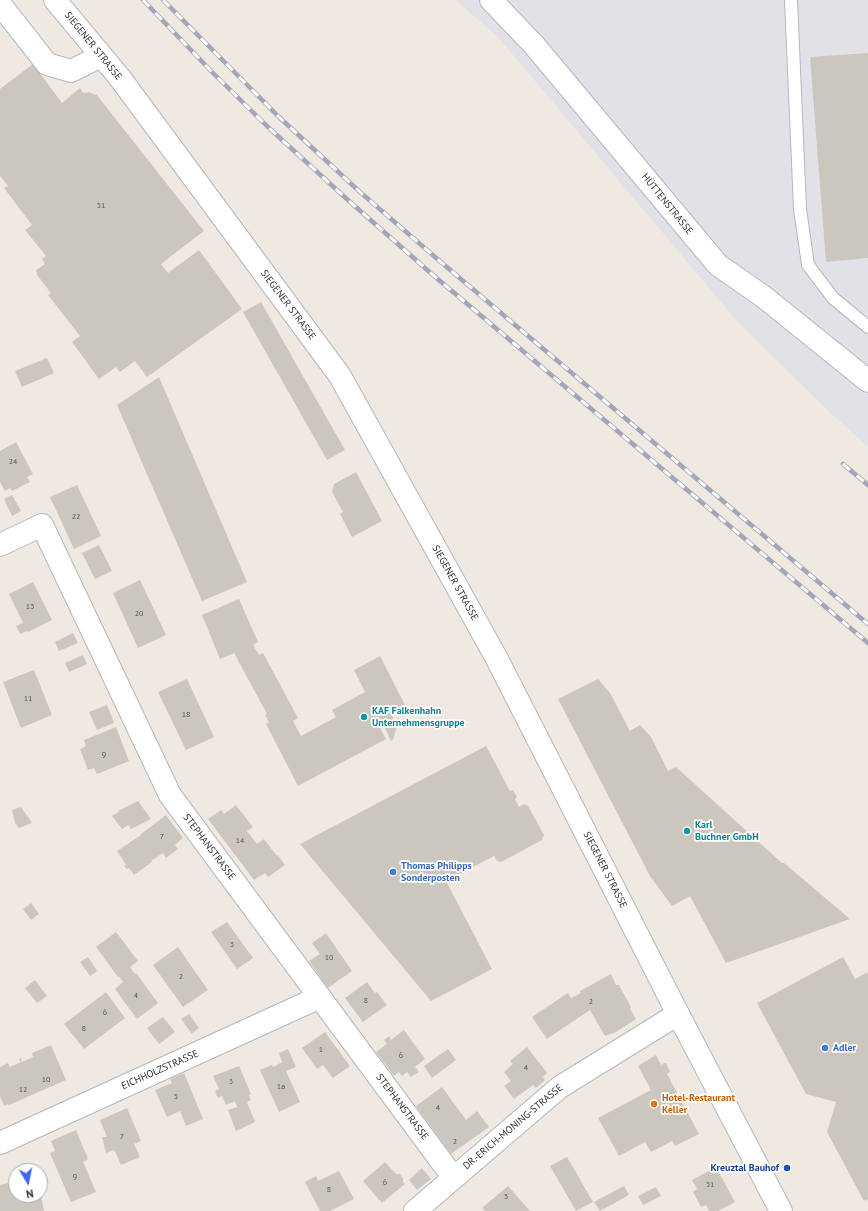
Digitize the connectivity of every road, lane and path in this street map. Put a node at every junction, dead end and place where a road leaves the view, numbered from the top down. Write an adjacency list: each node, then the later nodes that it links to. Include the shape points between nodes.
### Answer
1 (55, 0): 5 (street, SIEGENER STRASSE)
2 (491, 0): 7 (street, HÜTTENSTRASSE, via 534,45 718,265 764,297)
3 (791, 0): 6 (lane, via 800,209 808,265 833,298)
4 (0, 4): 5 (street, via 47,64 71,71)
5 (101, 56): 10 (street, SIEGENER STRASSE, via 120,78 340,376 497,659)
6 (868, 327)
7 (868, 381)
8 (0, 545): 9 (street, STEPHANSTRASSE, via 42,525 170,795)
9 (320, 998): 11 (street, EICHHOLZSTRASSE); 12 (street, STEPHANSTRASSE)
10 (678, 1014): 12 (street, DR.-ERICH-MONING-STRASSE, via 560,1086); 14 (street, SIEGENER STRASSE)
11 (0, 1143)
12 (453, 1177): 13 (street, DR.-ERICH-MONING-STRASSE)
13 (415, 1211)
14 (780, 1211)

